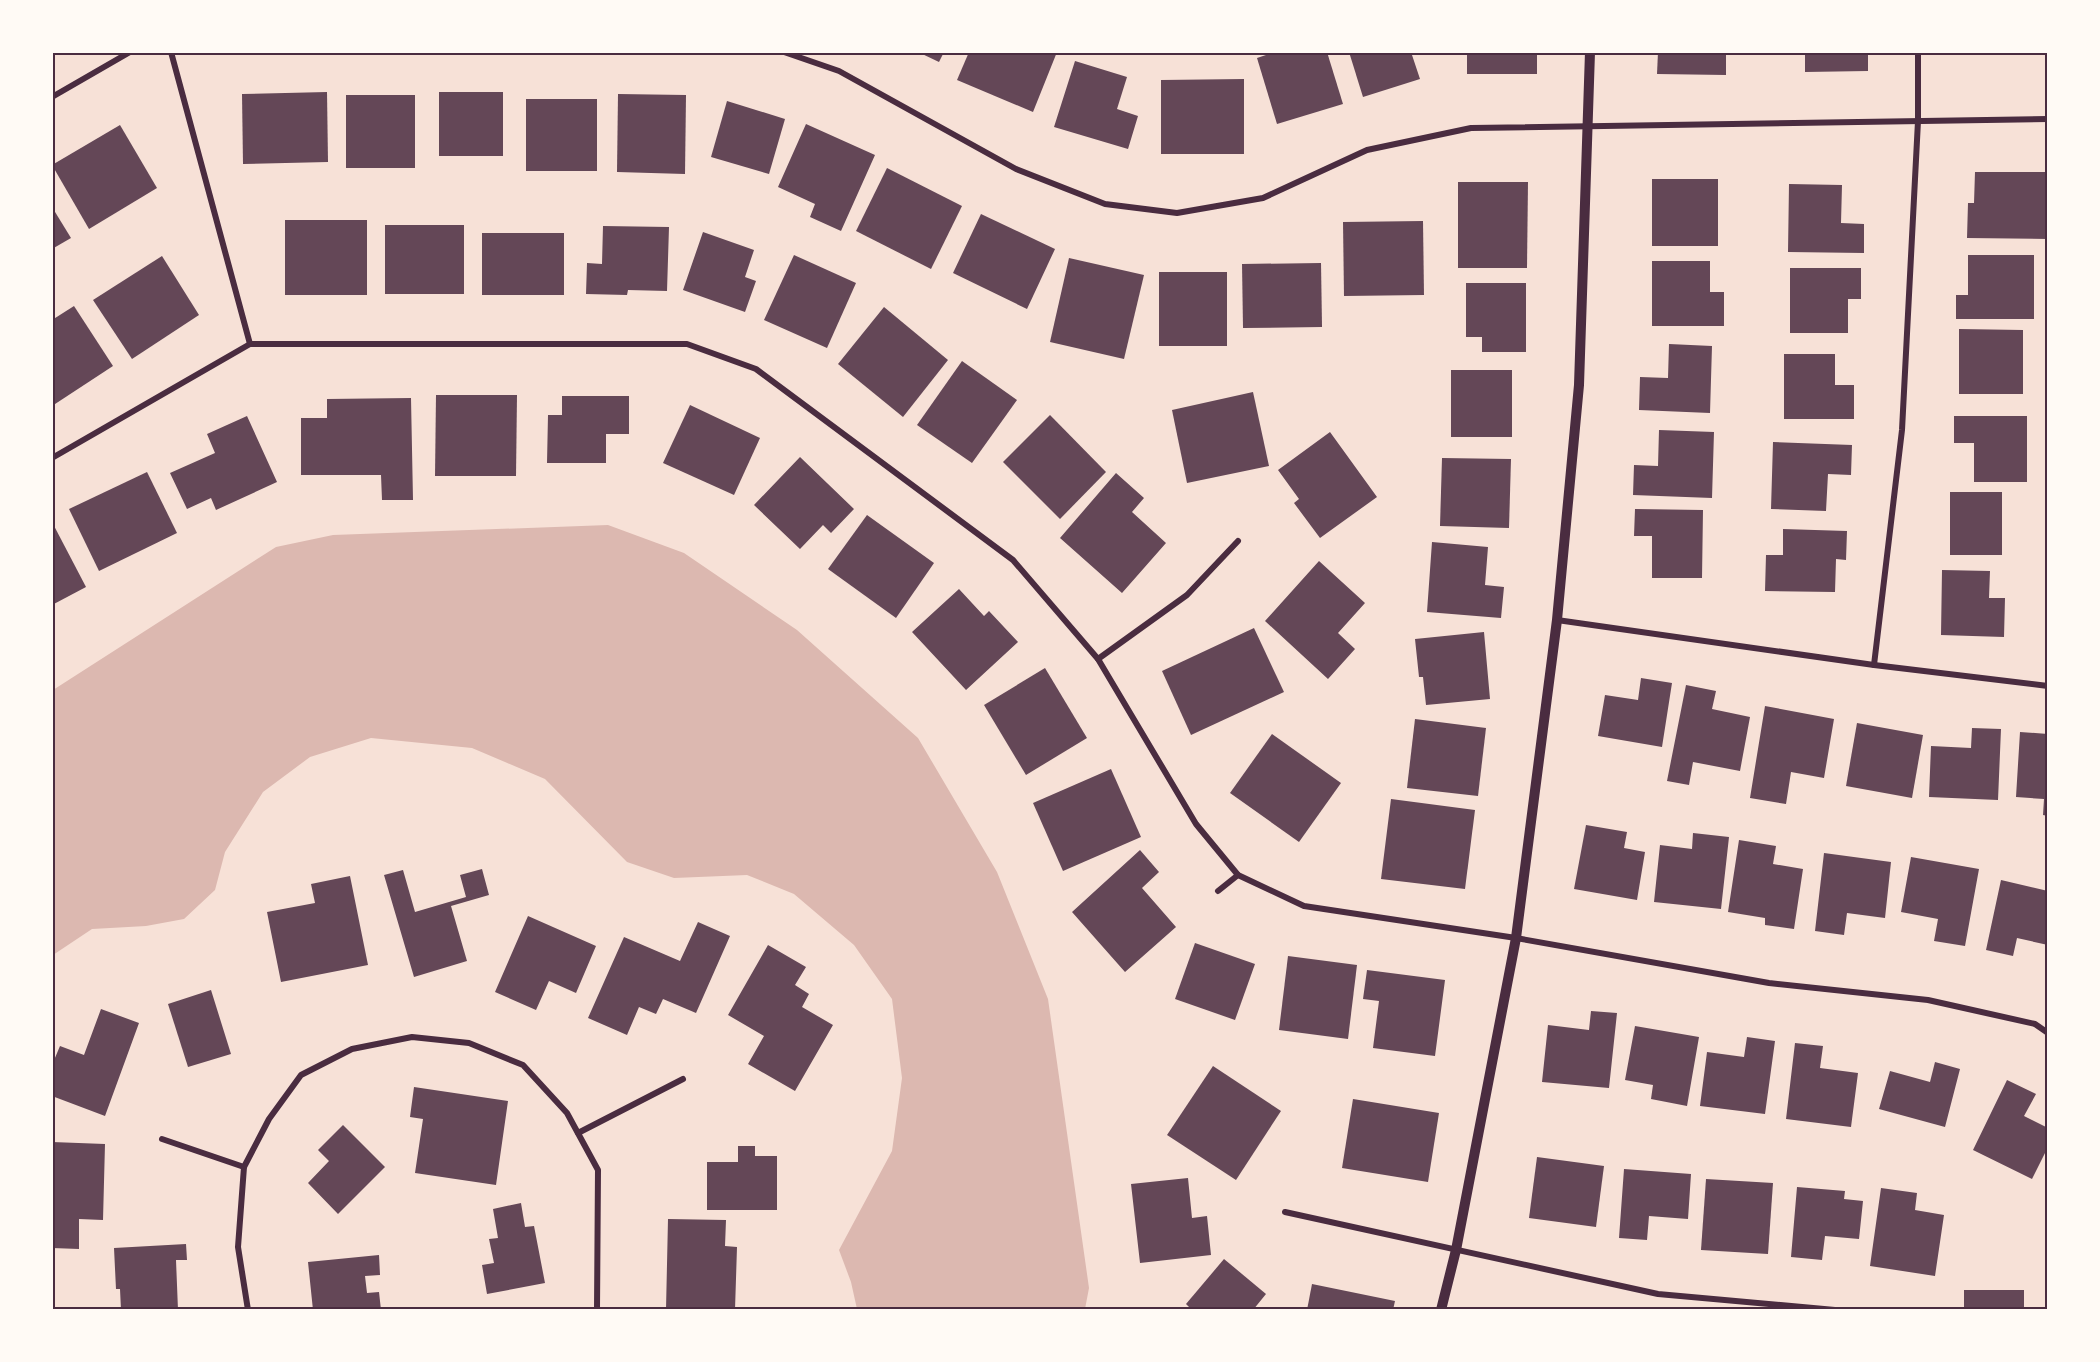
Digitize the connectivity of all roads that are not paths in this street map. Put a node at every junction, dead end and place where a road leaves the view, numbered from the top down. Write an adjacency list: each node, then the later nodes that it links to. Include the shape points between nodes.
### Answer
1 (130, 52): 6 (street)
2 (171, 52): 10 (street)
3 (784, 52): 9 (street, via 839,70 1016,169 1105,204 1177,213 1263,198 1367,150 1472,128)
4 (1590, 52): 9 (street)
5 (1918, 52): 8 (street)
6 (52, 97)
7 (2048, 119): 8 (street)
8 (1918, 121): 9 (street); 15 (street, via 1902,430)
9 (1588, 128): 13 (street, via 1579,385)
10 (250, 344): 11 (street); 14 (street, via 687,344 756,369 1013,560)
11 (52, 458)
12 (1238, 541): 14 (street, via 1187,595)
13 (1557, 621): 15 (street); 19 (street)
14 (1098, 659): 17 (street, via 1197,824)
15 (1874, 665): 16 (street)
16 (2048, 686)
17 (1238, 874): 18 (street); 19 (street, via 1304,906)
18 (1218, 891)
19 (1516, 938): 20 (street, via 1769,983 1928,1000 2035,1024); 26 (street)
20 (2048, 1033)
21 (683, 1079): 22 (street)
22 (578, 1133): 24 (street, via 567,1113 523,1065 469,1043 412,1037 352,1049 301,1075 269,1119); 28 (street, via 598,1170)
23 (162, 1139): 24 (street)
24 (244, 1167): 27 (street, via 238,1247)
25 (1285, 1212): 26 (street)
26 (1456, 1250): 29 (street); 30 (street, via 1658,1294)
27 (248, 1310)
28 (597, 1310)
29 (1441, 1310)
30 (1834, 1310)

